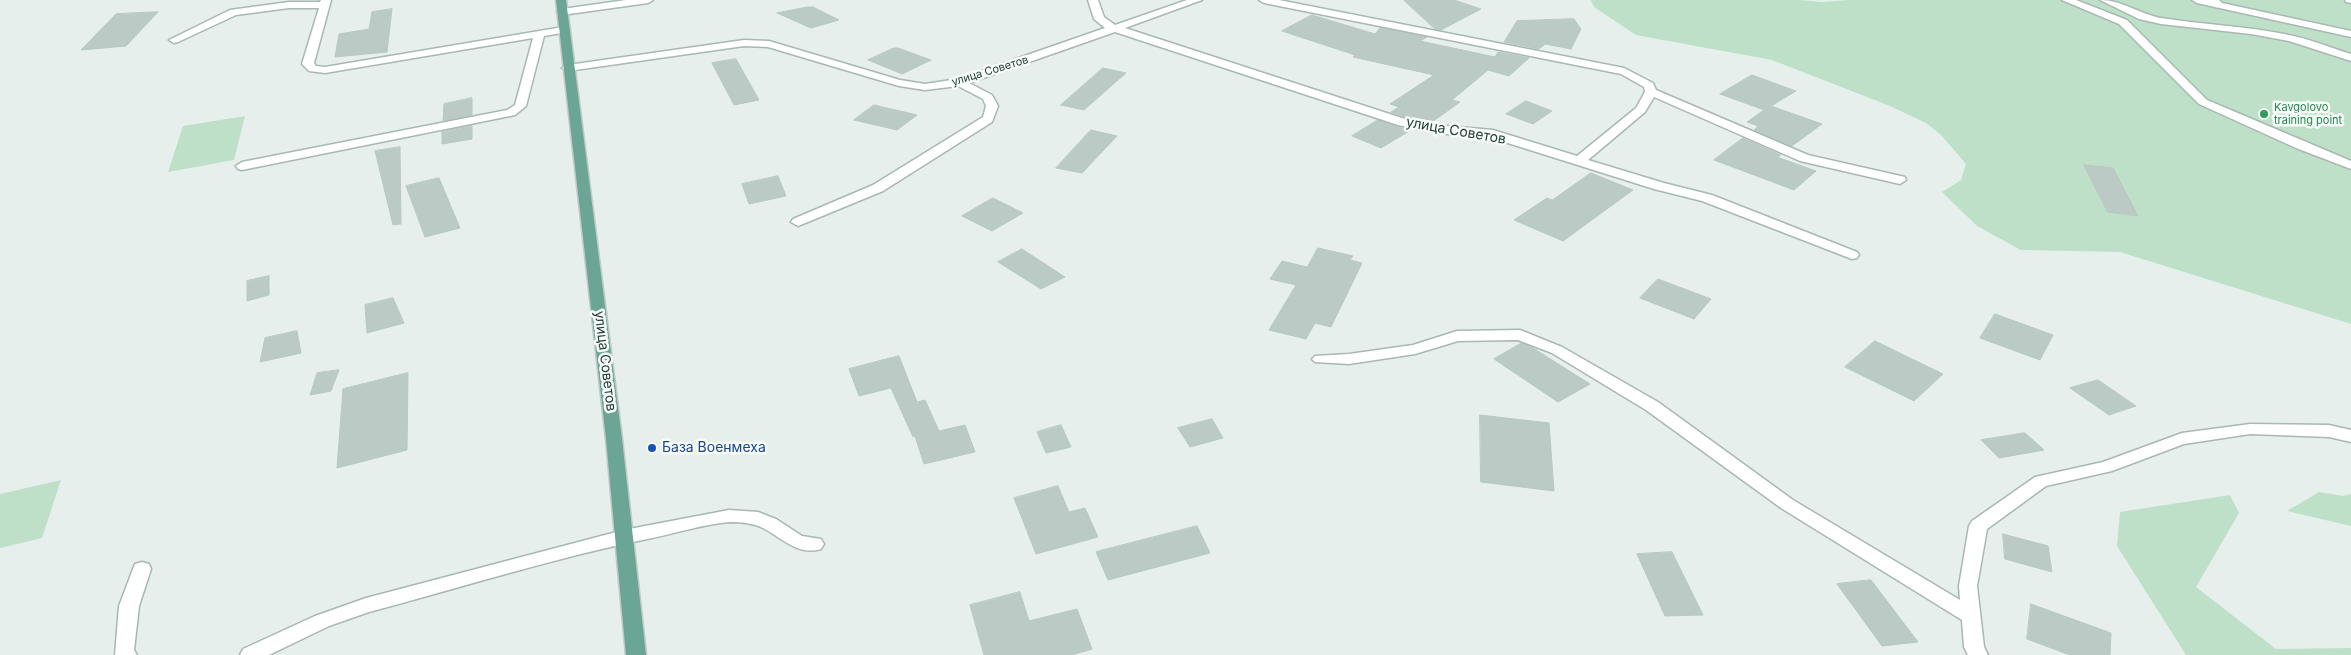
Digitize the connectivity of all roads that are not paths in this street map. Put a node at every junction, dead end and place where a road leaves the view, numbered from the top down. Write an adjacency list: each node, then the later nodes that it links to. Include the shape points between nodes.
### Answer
1 (648, 0): 10 (street)
2 (1093, 0): 13 (street, улица Советов, via 1101,23)
3 (1197, 0): 13 (street, улица Советов)
4 (1264, 0): 21 (street, via 1624,71 1649,85)
5 (2066, 0): 12 (street)
6 (2104, 0): 11 (street)
7 (2196, 0): 9 (street)
8 (325, 2): 15 (street, via 308,64 312,69 325,70); 17 (street, via 234,12)
9 (2216, 2): 16 (street)
10 (562, 6): 14 (main road, улица Советов)
11 (2139, 16): 12 (street); 18 (street, via 2291,38)
12 (2124, 22): 23 (street, via 2203,102)
13 (1116, 29): 20 (street, улица Советов); 22 (street, улица Советов, via 1402,122 1436,129 1494,134)
14 (563, 30): 15 (street); 19 (main road, улица Советов)
15 (540, 34): 24 (street, via 520,106 511,112)
16 (2351, 34)
17 (174, 40)
18 (2351, 58)
19 (568, 68): 20 (street, улица Советов, via 744,43 769,44 925,87); 30 (main road, улица Советов)
20 (960, 82): 26 (street, via 988,97 992,106 988,119 878,188)
21 (1651, 92): 22 (street, via 1642,110); 25 (street, via 1804,158)
22 (1580, 160): 27 (street, улица Советов, via 1749,213)
23 (2351, 165)
24 (242, 166)
25 (1900, 180)
26 (798, 222)
27 (1852, 255)
28 (1320, 359): 33 (street, via 1349,359 1415,349 1458,336 1520,335 1557,350 1652,406 1787,504)
29 (2351, 436): 33 (street, via 2329,431 2250,429 2182,439 2106,467 2042,481 1978,526 1968,586)
30 (624, 538): 31 (street, via 729,516 752,517 799,542); 35 (street, via 366,605 322,621); 36 (main road, улица Советов)
31 (816, 544)
32 (142, 569): 34 (street, via 129,606 124,654)
33 (1971, 616): 37 (street, via 1974,647)
34 (127, 655)
35 (250, 655)
36 (636, 655)
37 (1978, 655)

